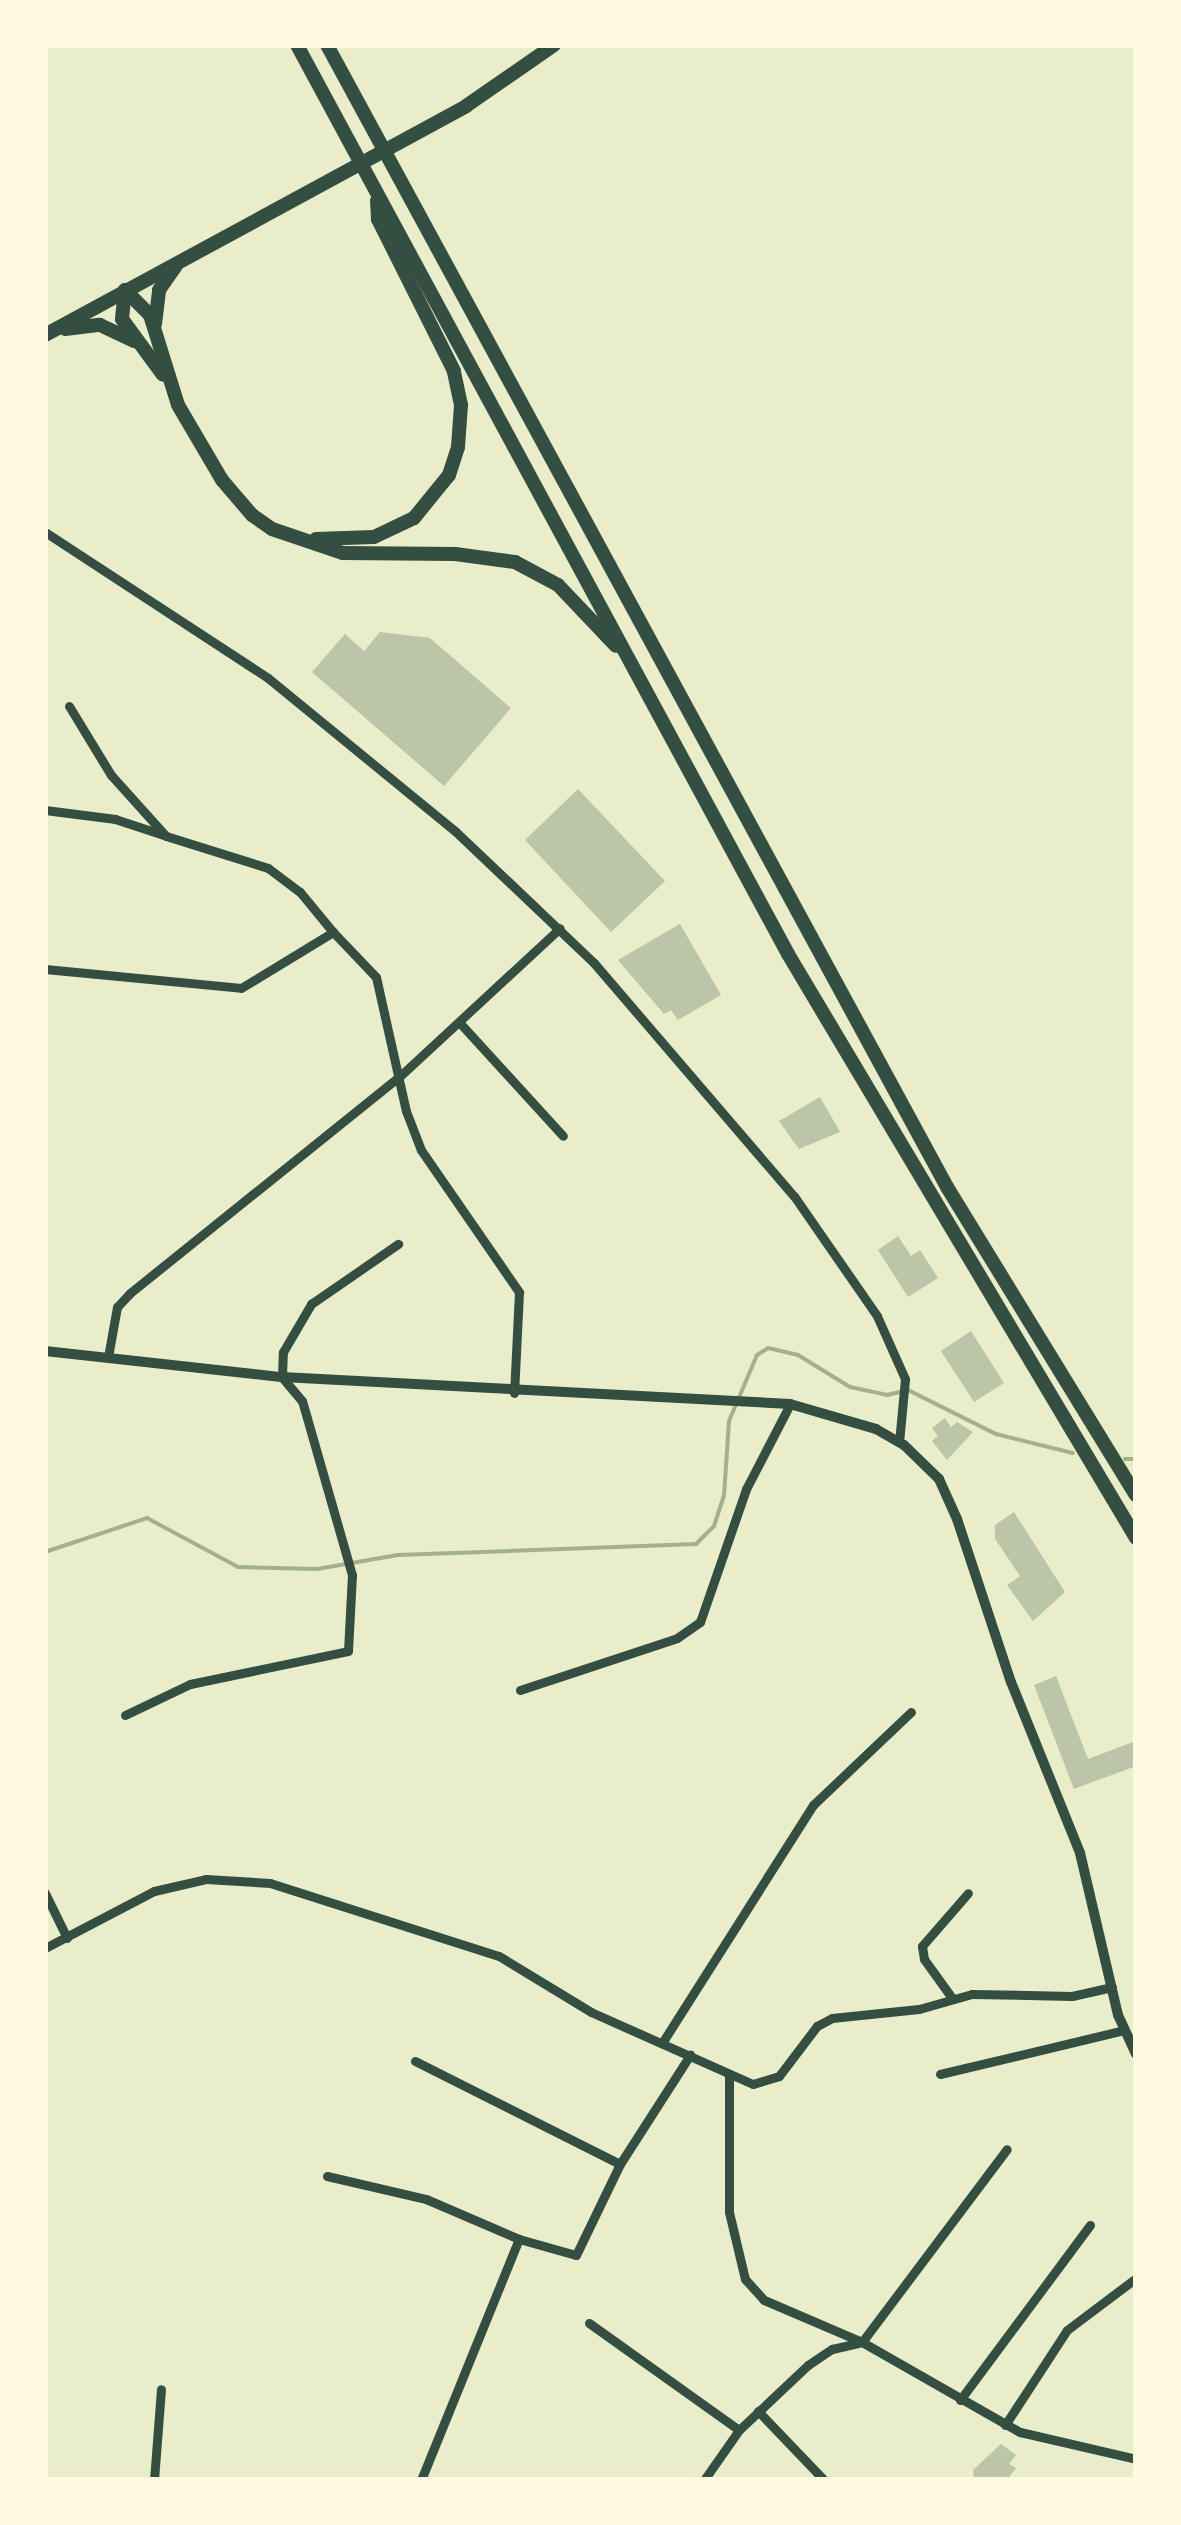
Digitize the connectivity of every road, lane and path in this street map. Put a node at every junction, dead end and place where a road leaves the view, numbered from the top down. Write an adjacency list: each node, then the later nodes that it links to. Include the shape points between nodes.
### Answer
1 (297, 45): 4 (main road)
2 (330, 45): 30 (main road, via 947,1187)
3 (552, 46): 5 (main road, via 423,128)
4 (377, 195): 12 (main road, via 378,219 454,371 461,405 458,447 440,489 396,530 344,542); 13 (main road)
5 (183, 258): 6 (main road); 7 (main road, via 159,290)
6 (126, 290): 7 (main road, via 141,301); 8 (main road); 9 (main road, via 122,319)
7 (155, 330): 10 (main road)
8 (50, 332): 9 (main road, via 100,325)
9 (134, 341): 10 (main road)
10 (166, 378): 12 (main road, via 222,480 252,515)
11 (45, 532): 17 (street, via 268,678 456,831)
12 (290, 537): 13 (main road, via 343,553 515,562 558,584)
13 (628, 656): 31 (main road, via 788,954)
14 (69, 706): 16 (street, via 110,775)
15 (45, 810): 16 (street, via 115,819)
16 (166, 836): 18 (street, via 268,868 300,892)
17 (560, 928): 20 (street); 29 (street, via 803,1208 877,1316 905,1379)
18 (333, 932): 19 (street, via 241,988); 21 (street, via 376,976)
19 (45, 969)
20 (459, 1022): 21 (street); 22 (street)
21 (399, 1077): 25 (street, via 130,1293 117,1307); 27 (street, via 422,1150 519,1292)
22 (563, 1136)
23 (398, 1244): 26 (street, via 299,1317 286,1340)
24 (45, 1350): 25 (street)
25 (108, 1357): 26 (street)
26 (282, 1377): 27 (street); 34 (street, via 302,1400 343,1537 352,1575 348,1650 190,1684)
27 (514, 1393): 28 (street)
28 (790, 1404): 29 (street); 32 (street, via 746,1489 700,1622 677,1638)
29 (899, 1442): 39 (street, via 939,1479 957,1519 1011,1682 1080,1852)
30 (1136, 1495)
31 (1136, 1538)
32 (520, 1690)
33 (912, 1712): 42 (street, via 806,1816)
34 (126, 1715)
35 (968, 1892): 40 (street, via 922,1946)
36 (45, 1894): 37 (street)
37 (67, 1938): 38 (street); 42 (street, via 154,1891 206,1879 270,1882 499,1956 592,2012)
38 (45, 1948)
39 (1112, 1987): 40 (street, via 1072,1996 989,1992); 41 (street)
40 (952, 1998): 47 (street, via 919,2009 832,2018 817,2026 771,2081 753,2084)
41 (1124, 2030): 43 (street); 46 (street)
42 (662, 2043): 44 (street)
43 (1136, 2054)
44 (690, 2055): 47 (street); 49 (street)
45 (415, 2060): 49 (street)
46 (940, 2074)
47 (729, 2076): 55 (street, via 728,2212 745,2279 764,2300)
48 (1007, 2148): 55 (street)
49 (620, 2164): 52 (street, via 576,2255)
50 (327, 2176): 52 (street, via 426,2199)
51 (1090, 2225): 57 (street)
52 (520, 2239): 63 (street)
53 (1136, 2278): 59 (street, via 1067,2330)
54 (589, 2324): 60 (street)
55 (862, 2342): 57 (street); 58 (street, via 816,2358)
56 (161, 2388): 62 (street)
57 (960, 2400): 59 (street)
58 (758, 2411): 60 (street); 65 (street)
59 (1005, 2425): 61 (street)
60 (739, 2430): 64 (street)
61 (1136, 2459)
62 (154, 2480)
63 (421, 2480)
64 (704, 2480)
65 (824, 2480)

